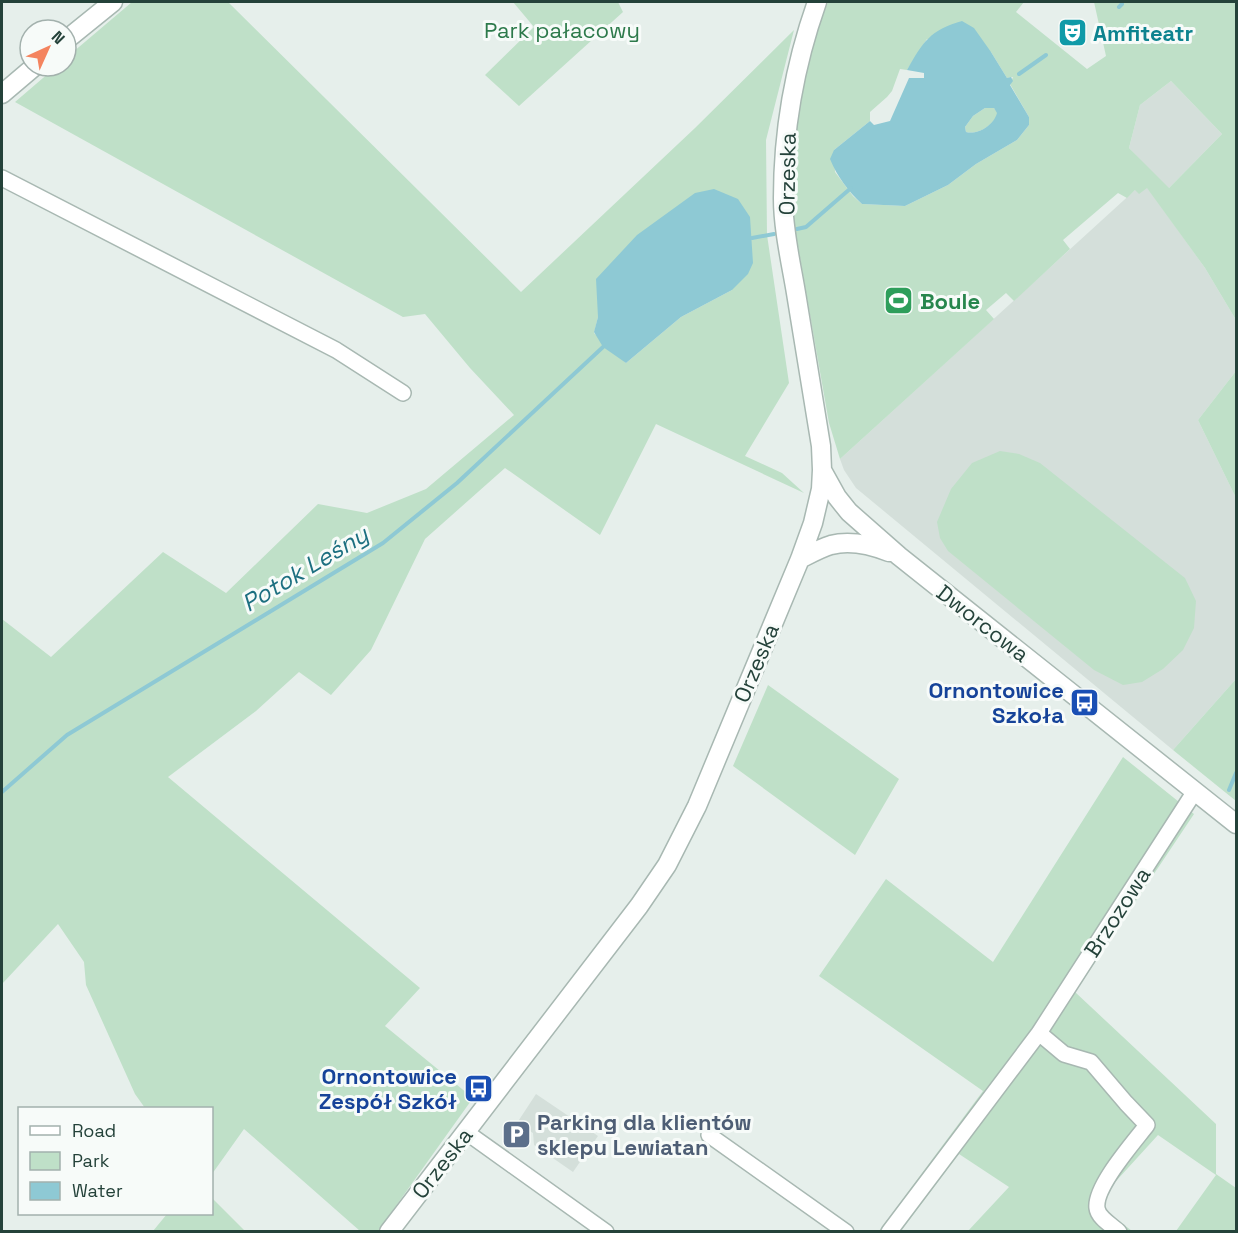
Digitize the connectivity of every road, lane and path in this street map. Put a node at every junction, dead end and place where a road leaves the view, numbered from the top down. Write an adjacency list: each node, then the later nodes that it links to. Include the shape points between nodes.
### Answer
1 (112, 2): 3 (street)
2 (817, 2): 8 (street, Orzeska, via 790,107 783,201)
3 (78, 30)
4 (21, 78): 5 (street)
5 (2, 94)
6 (2, 178): 7 (street, via 336,350)
7 (403, 393)
8 (822, 470): 9 (street, Orzeska); 10 (street, Dworcowa)
9 (816, 515): 10 (street, via 834,507); 11 (street, via 823,534); 13 (street, Orzeska)
10 (852, 515): 11 (street, via 858,528 855,536); 12 (street, Dworcowa)
11 (843, 543): 12 (street, Dworcowa, via 863,544); 13 (street, Dworcowa)
12 (899, 556): 14 (street, Dworcowa)
13 (800, 559): 17 (street, Orzeska, via 697,806 668,865)
14 (1195, 791): 15 (street, Dworcowa); 16 (street, Brzozowa)
15 (1236, 824)
16 (1039, 1033): 22 (street, Brzozowa); 23 (street, via 1064,1054 1091,1062 1147,1125 1099,1194 1100,1215)
17 (466, 1132): 19 (street, Orzeska); 20 (street)
18 (709, 1136): 21 (street)
19 (389, 1232)
20 (606, 1232)
21 (846, 1232)
22 (889, 1232)
23 (1119, 1232)

